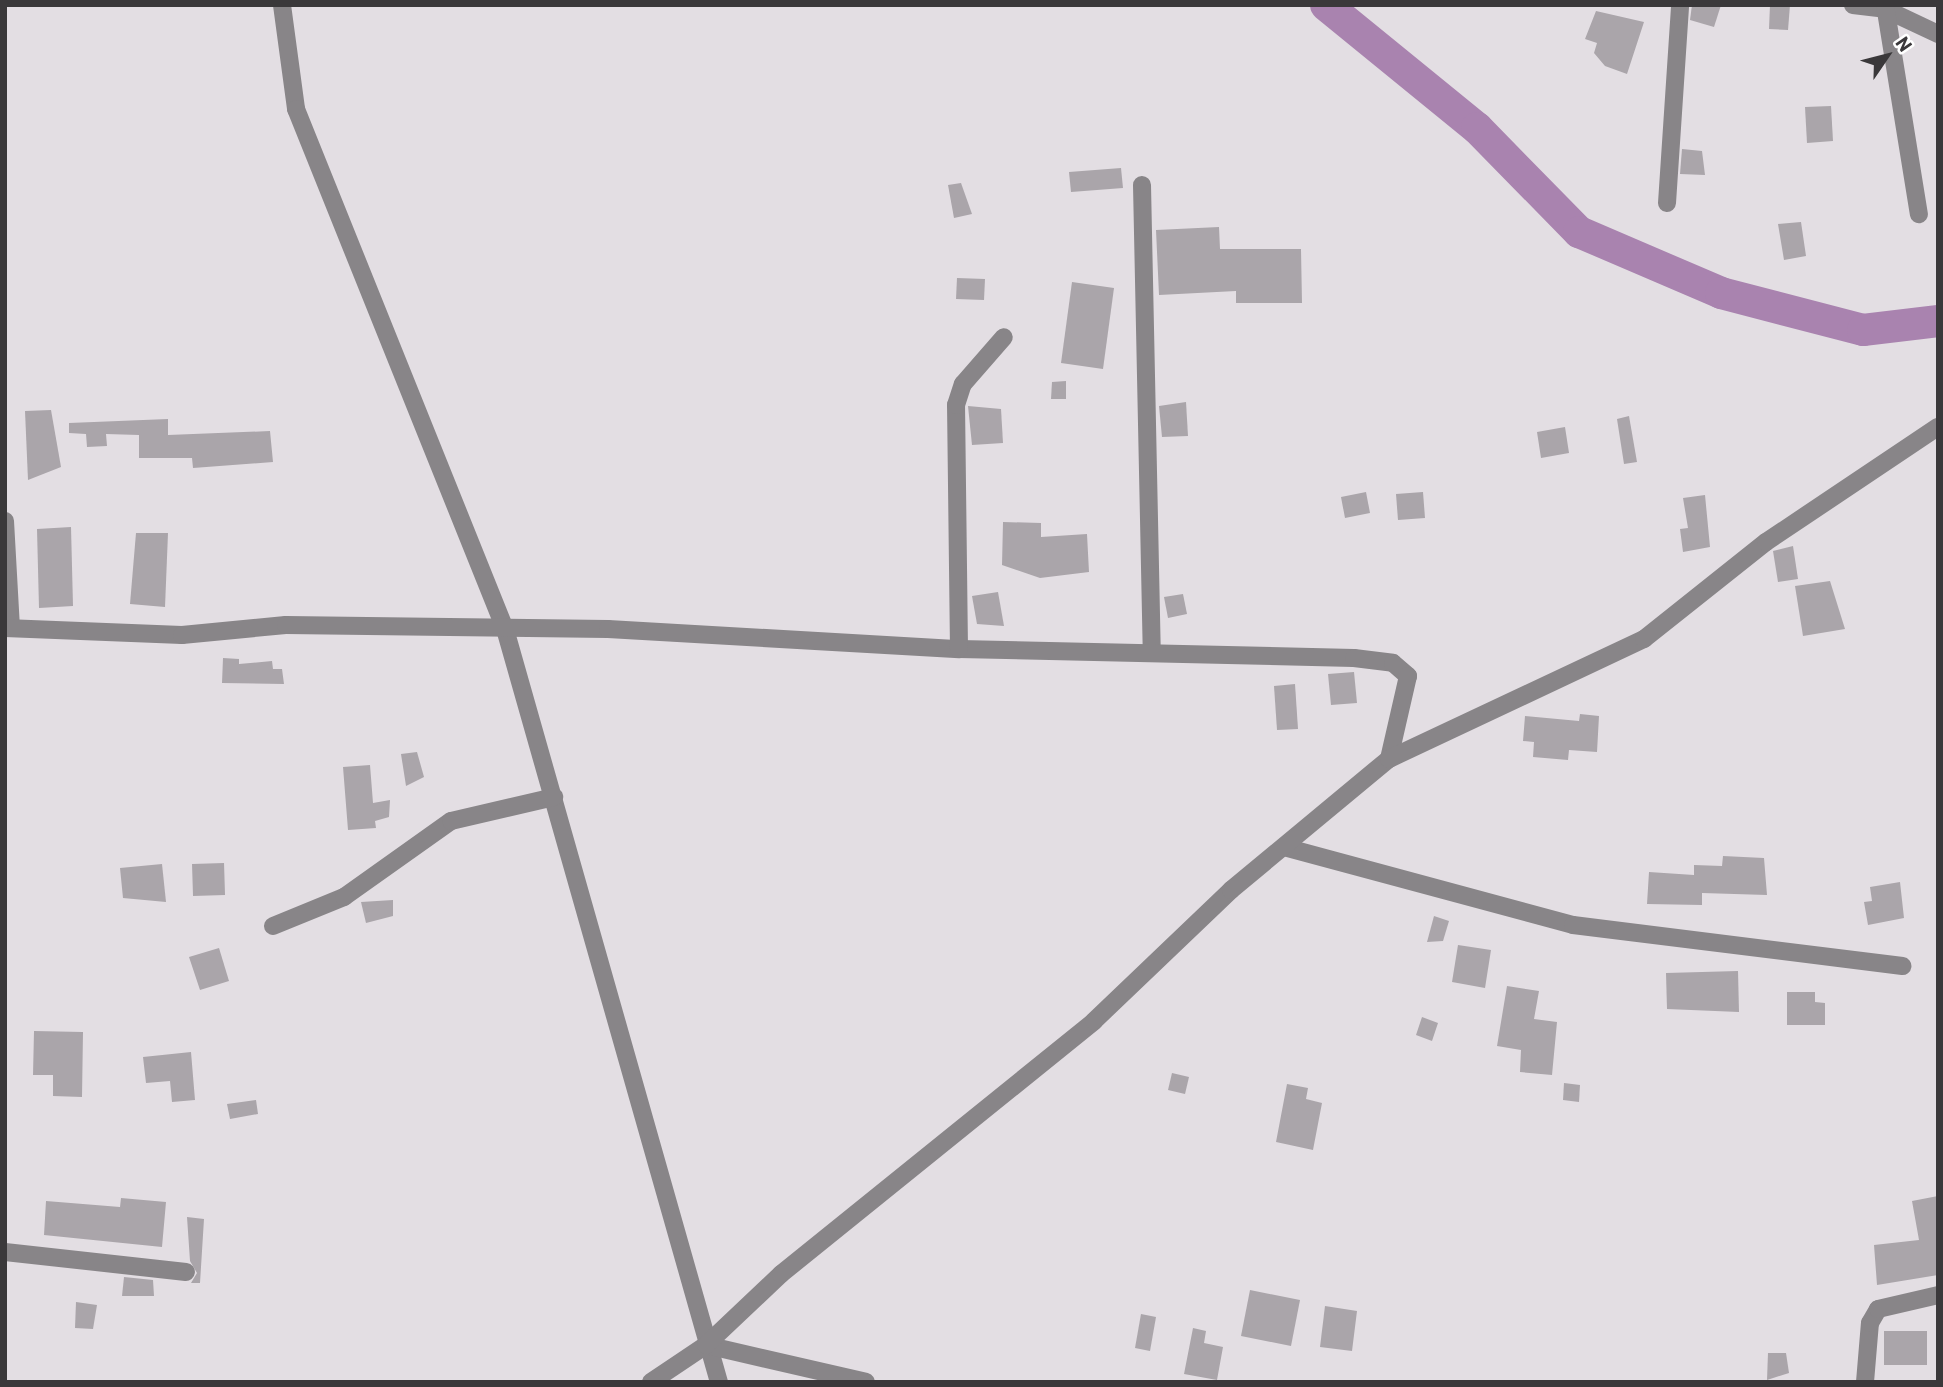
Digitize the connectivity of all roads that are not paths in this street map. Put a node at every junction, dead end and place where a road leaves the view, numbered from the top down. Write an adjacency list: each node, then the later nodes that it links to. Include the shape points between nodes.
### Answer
1 (282, 5): 13 (street, via 296,109)
2 (1680, 5): 7 (street)
3 (1853, 5): 4 (street)
4 (1885, 7): 5 (street); 8 (street)
5 (1938, 34)
6 (1142, 185): 15 (street)
7 (1667, 203)
8 (1919, 214)
9 (1004, 337): 14 (street, via 963,384 956,405)
10 (1938, 427): 16 (street, via 1766,541 1644,639)
11 (5, 521): 12 (street)
12 (8, 628): 13 (street, via 183,635 286,625)
13 (505, 629): 14 (street, via 608,629); 17 (street)
14 (959, 649): 15 (street)
15 (1152, 652): 16 (street, via 1312,654 1393,663 1409,683)
16 (1389, 759): 18 (street)
17 (554, 797): 19 (street, via 451,821 344,897); 24 (street)
18 (1284, 848): 20 (street, via 1573,925); 24 (street, via 1155,959 1094,1021 781,1274)
19 (273, 926)
20 (1902, 966)
21 (5, 1252): 22 (street)
22 (186, 1272)
23 (1938, 1295): 28 (street, via 1878,1309 1870,1324)
24 (706, 1345): 25 (street); 26 (street); 27 (street)
25 (652, 1382)
26 (719, 1382)
27 (866, 1382)
28 (1865, 1382)

